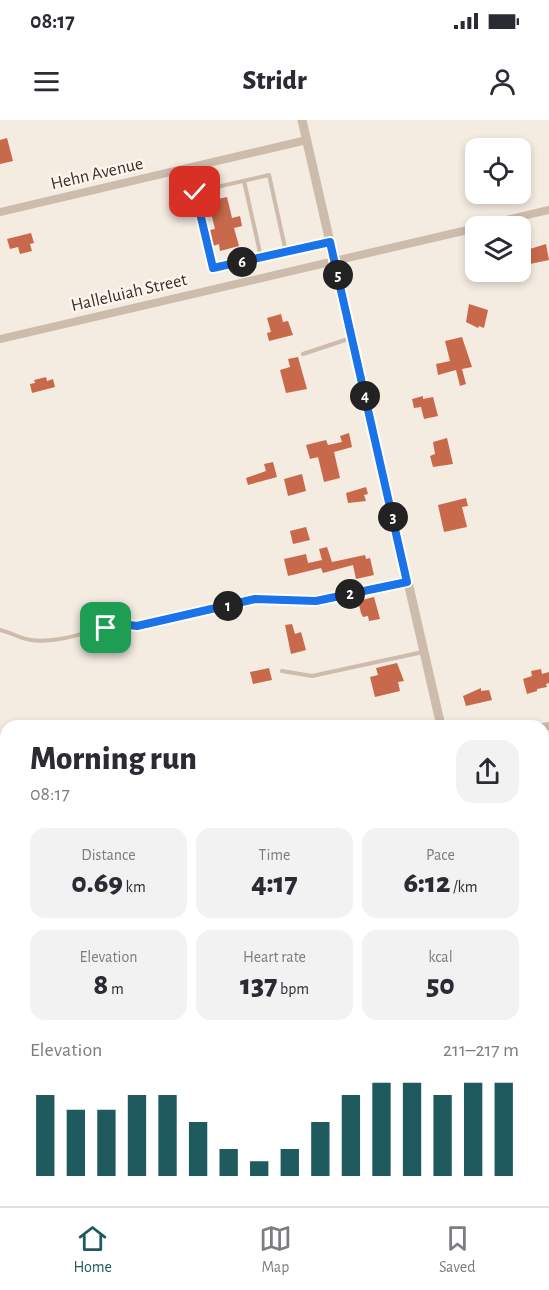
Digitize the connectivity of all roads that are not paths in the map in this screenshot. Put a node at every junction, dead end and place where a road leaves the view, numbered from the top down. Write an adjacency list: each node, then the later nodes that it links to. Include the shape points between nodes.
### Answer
1 (302, 120): 2 (street)
2 (307, 140): 3 (street, Hehn Avenue); 10 (street)
3 (190, 167): 5 (lane); 7 (street, Hehn Avenue)
4 (244, 181): 5 (lane); 11 (lane, via 269,175); 12 (lane)
5 (195, 192): 12 (lane, via 213,268)
6 (549, 210): 8 (street, Halleluiah Street)
7 (0, 212)
8 (524, 216)
9 (465, 230): 13 (street, Halleluiah Street)
10 (330, 242): 11 (lane); 13 (street)
11 (286, 252): 12 (lane)
12 (261, 257)
13 (334, 260): 14 (street); 15 (street, Halleluiah Street)
14 (352, 337): 16 (lane); 17 (street)
15 (0, 339)
16 (303, 354)
17 (407, 582): 18 (street, via 316,601 255,599); 20 (street)
18 (137, 626): 19 (lane, via 122,624 63,638 31,640)
19 (0, 630)
20 (424, 652): 21 (lane, via 312,676); 22 (street)
21 (282, 671)
22 (440, 720)

